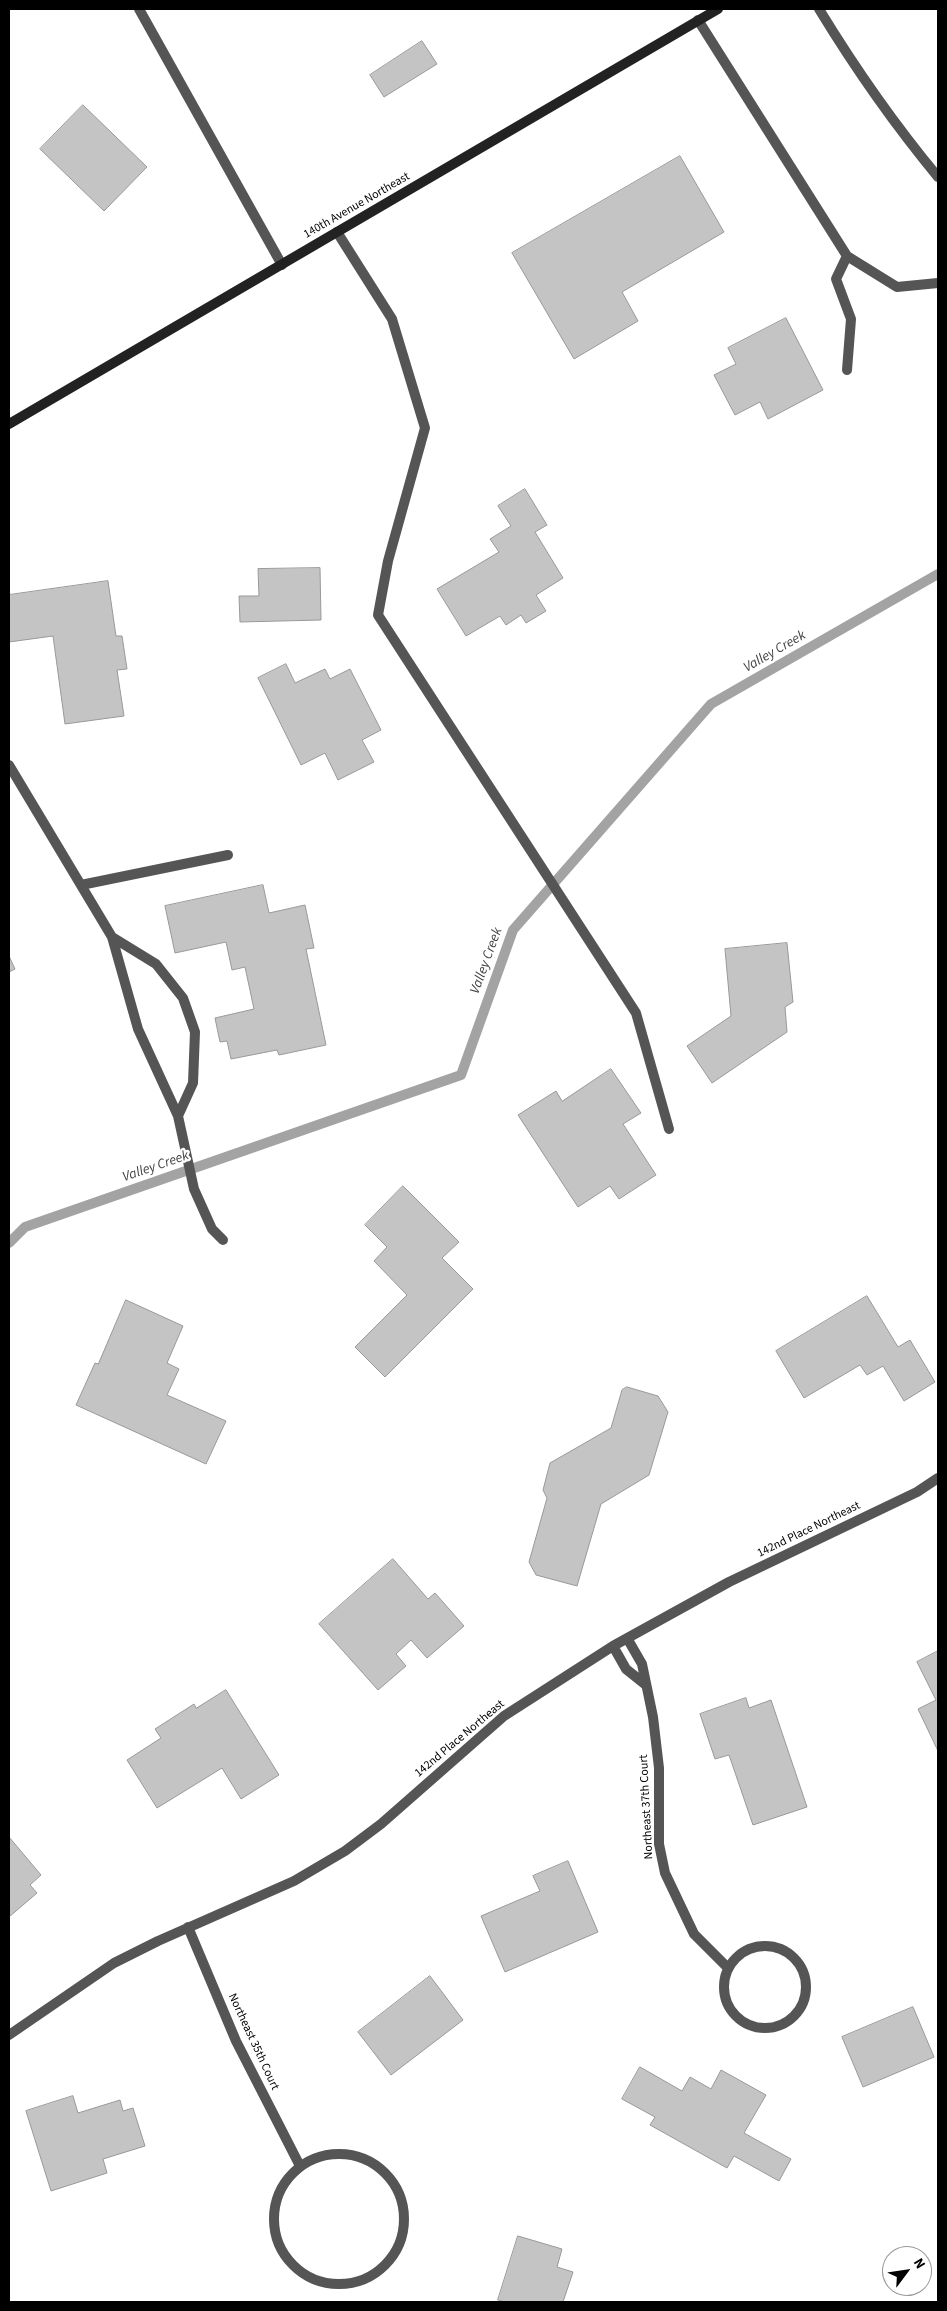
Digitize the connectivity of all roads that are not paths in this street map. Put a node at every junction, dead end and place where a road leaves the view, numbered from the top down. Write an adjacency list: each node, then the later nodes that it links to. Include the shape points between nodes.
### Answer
1 (139, 9): 8 (street)
2 (718, 9): 4 (street, 140th Avenue Northeast)
3 (819, 9): 5 (street, via 898,129)
4 (698, 20): 6 (street, 140th Avenue Northeast); 7 (street)
5 (938, 177)
6 (337, 232): 8 (street, 140th Avenue Northeast); 17 (street, via 392,319 425,428 388,561 378,615 636,1013)
7 (847, 256): 9 (street, via 897,287); 10 (street, via 836,279 851,319)
8 (282, 265): 11 (street, 140th Avenue Northeast)
9 (938, 283)
10 (847, 370)
11 (9, 424)
12 (9, 765): 14 (street)
13 (228, 855): 14 (street)
14 (81, 884): 15 (street)
15 (112, 937): 16 (street, via 138,1029); 16 (street, via 156,964 183,998 194,1032 193,1083)
16 (178, 1116): 18 (street, via 194,1189 212,1229)
17 (669, 1129)
18 (223, 1240)
19 (938, 1478): 20 (street, 142nd Place Northeast, via 917,1492 729,1582)
20 (627, 1638): 21 (street, 142nd Place Northeast); 22 (street, Northeast 37th Court, via 642,1664)
21 (612, 1646): 22 (street, via 626,1669); 23 (street, 142nd Place Northeast, via 504,1716 381,1824 345,1851 294,1880)
22 (646, 1685): 24 (street, Northeast 37th Court, via 658,1768 659,1844 665,1873 694,1934)
23 (188, 1927): 25 (street, 142nd Place Northeast, via 114,1963); 26 (street, Northeast 35th Court, via 236,2041)
24 (728, 1968): 24 (street, via 723,1983 725,2000 733,2014 746,2024 761,2028 777,2027 791,2019 801,2007 806,1991 804,1975 797,1961 784,1951 769,1946 753,1948 739,1955)
25 (9, 2035)
26 (300, 2166): 26 (street, via 283,2185 274,2209 275,2234 286,2258 305,2275 329,2284 355,2283 378,2272 395,2253 404,2230 403,2204 392,2180 373,2163 349,2154 324,2155)

